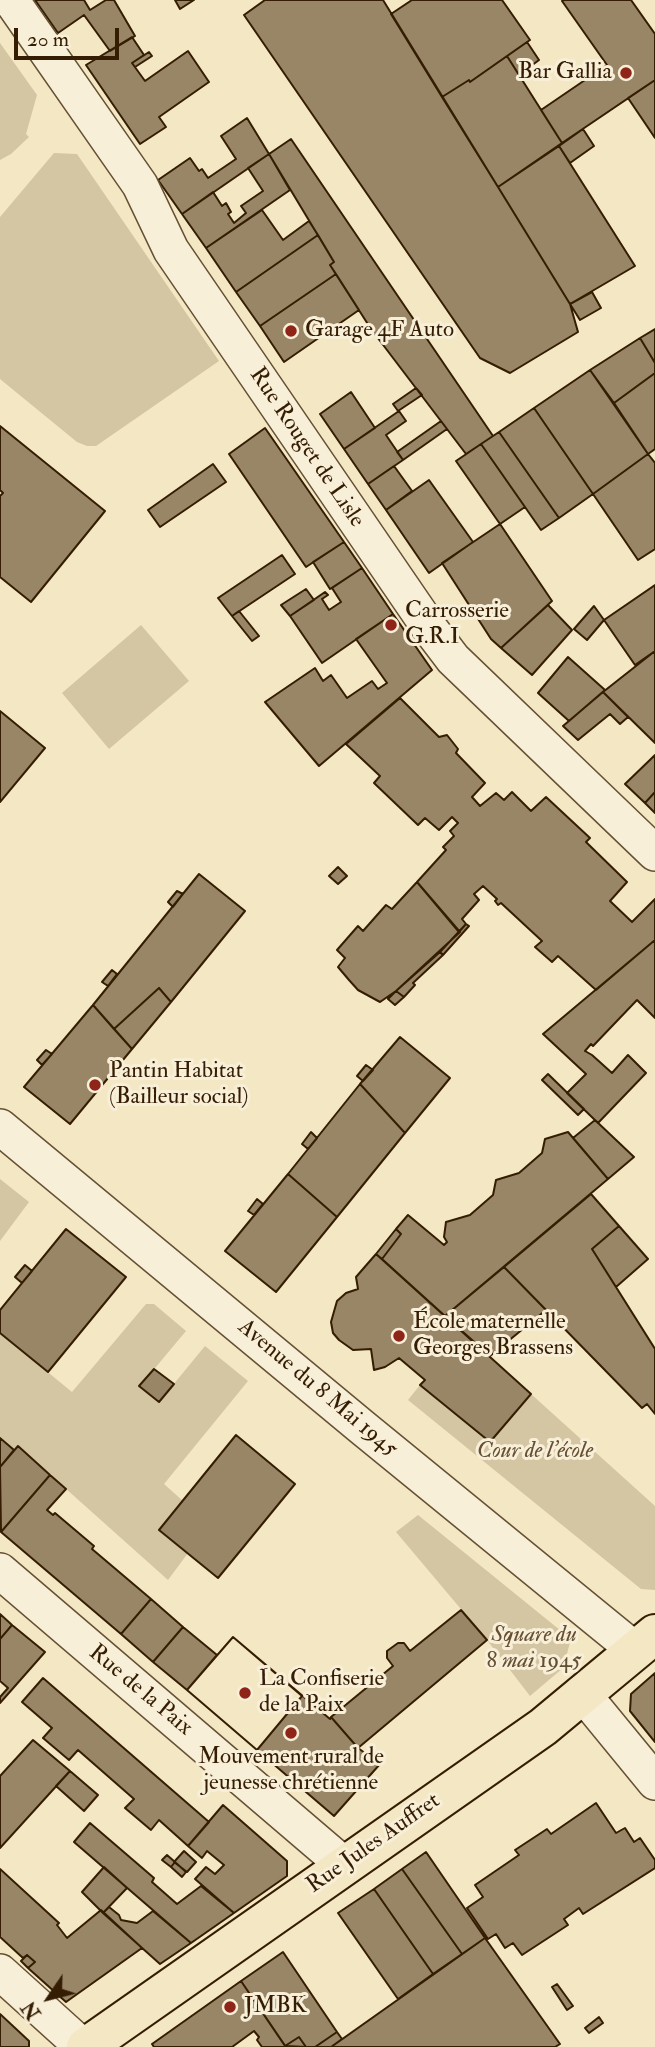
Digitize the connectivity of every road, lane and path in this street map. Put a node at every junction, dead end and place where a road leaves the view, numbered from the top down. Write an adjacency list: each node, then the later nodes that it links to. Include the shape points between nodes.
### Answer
1 (11, 0): 2 (street, Rue Rouget de Lisle, via 140,185 171,250 431,630 462,667)
2 (655, 853)
3 (0, 1127): 5 (street, Avenue du 8 Mai 1945, via 372,1436)
4 (0, 1571): 8 (street, Rue de la Paix)
5 (645, 1642): 6 (main road, Rue Jules Auffret)
6 (582, 1693): 7 (street); 8 (main road, Rue Jules Auffret, via 543,1727)
7 (655, 1782)
8 (344, 1865): 10 (main road, Rue Jules Auffret)
9 (0, 1972): 10 (street)
10 (85, 2047)

